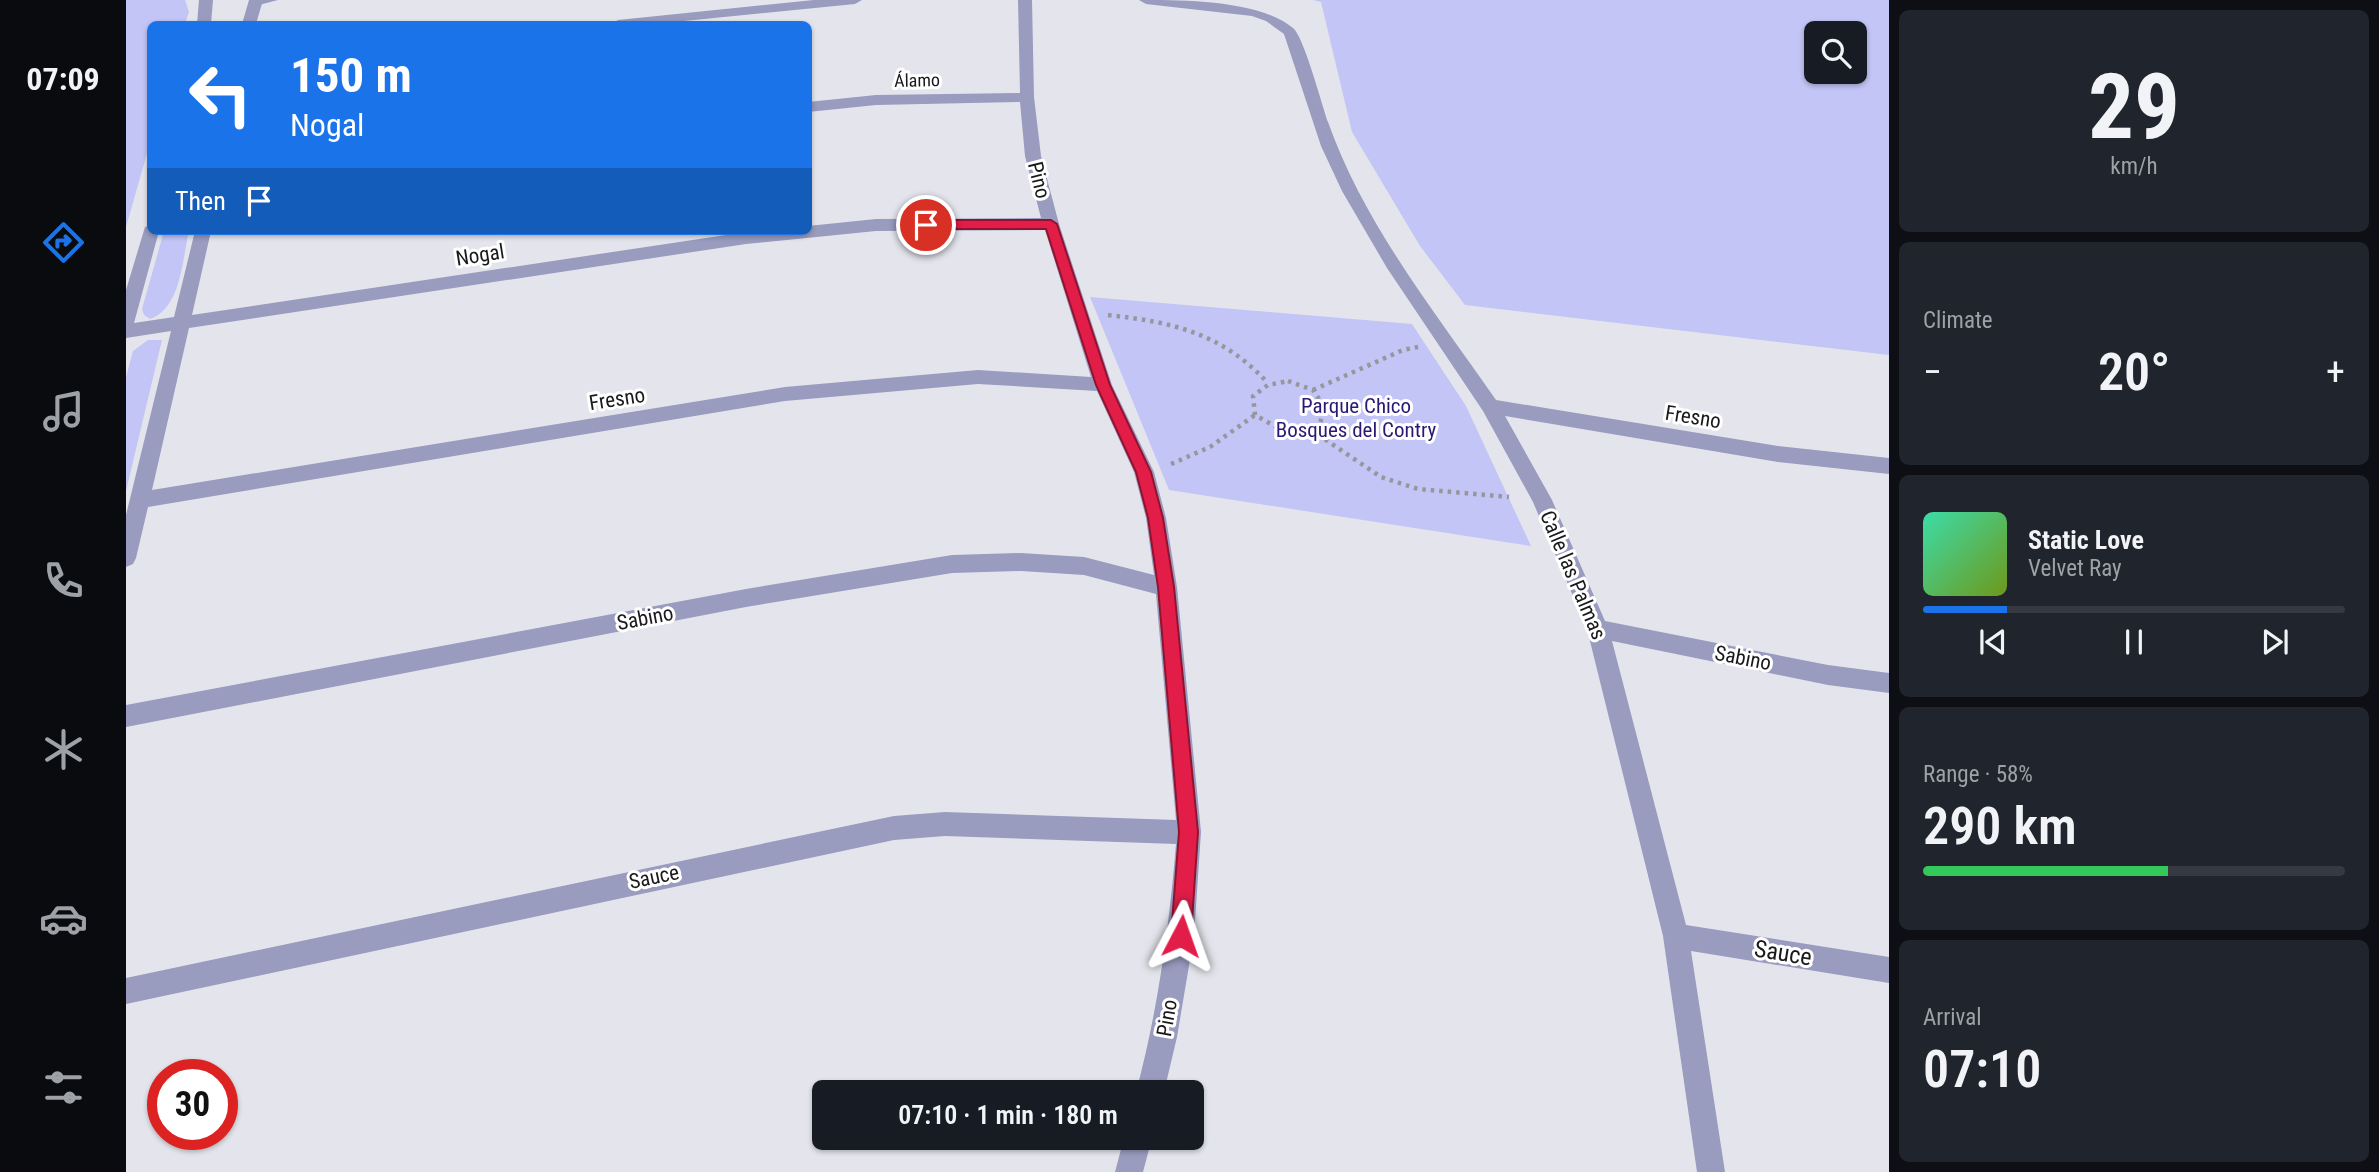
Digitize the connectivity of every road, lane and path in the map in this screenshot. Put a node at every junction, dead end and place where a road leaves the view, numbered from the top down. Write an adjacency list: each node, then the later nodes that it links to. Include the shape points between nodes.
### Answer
1 (206, 0): 8 (street)
2 (272, 0): 7 (lane)
3 (855, 0): 10 (street)
4 (1025, 0): 11 (street, Pino)
5 (1146, 0): 6 (street)
6 (1183, 1): 22 (street, Calle las Palmas, via 1254,12 1290,32 1329,146 1350,191)
7 (255, 2): 9 (street)
8 (204, 21)
9 (250, 21)
10 (648, 21)
11 (1027, 97): 12 (street, Álamo, via 876,100); 13 (street, Pino, via 1032,156)
12 (812, 107)
13 (1051, 224): 14 (street, Nogal, via 876,225); 18 (street, Pino)
14 (812, 231)
15 (149, 235): 19 (street)
16 (202, 235): 20 (street)
17 (776, 235): 20 (street, Nogal)
18 (1080, 313): 23 (path, via 1157,320 1238,356); 24 (street, Pino)
19 (126, 321)
20 (182, 322): 21 (street, Nogal); 31 (street)
21 (126, 331)
22 (1449, 346): 25 (path, via 1403,350); 26 (street, Calle las Palmas)
23 (1267, 382): 25 (path, via 1291,380); 27 (path, via 1253,396)
24 (1103, 385): 30 (street, Pino); 31 (street, Fresno, via 978,377 785,394)
25 (1313, 390): 28 (path, via 1325,408 1319,426)
26 (1490, 406): 29 (street, Fresno, via 1778,454); 32 (street, Calle las Palmas)
27 (1255, 415): 28 (path, via 1272,430 1298,435); 30 (path, via 1198,454)
28 (1310, 429): 32 (path, via 1381,477 1418,489)
29 (1889, 466)
30 (1144, 472): 34 (street, Pino)
31 (141, 500): 33 (street)
32 (1542, 500): 35 (street, Calle las Palmas)
33 (126, 558)
34 (1166, 587): 37 (street, Sabino, via 1084,566 952,564); 38 (street, Pino)
35 (1598, 629): 36 (street, Sabino); 39 (street, Calle las Palmas)
36 (1889, 683)
37 (126, 716)
38 (1189, 832): 41 (street, Sauce, via 945,824 872,831); 42 (street, Pino, via 1181,936)
39 (1676, 936): 40 (street, Sauce); 45 (street, Calle las Palmas)
40 (1889, 970)
41 (126, 990)
42 (1153, 1080)
43 (1135, 1150): 44 (street)
44 (1129, 1172)
45 (1711, 1172)

